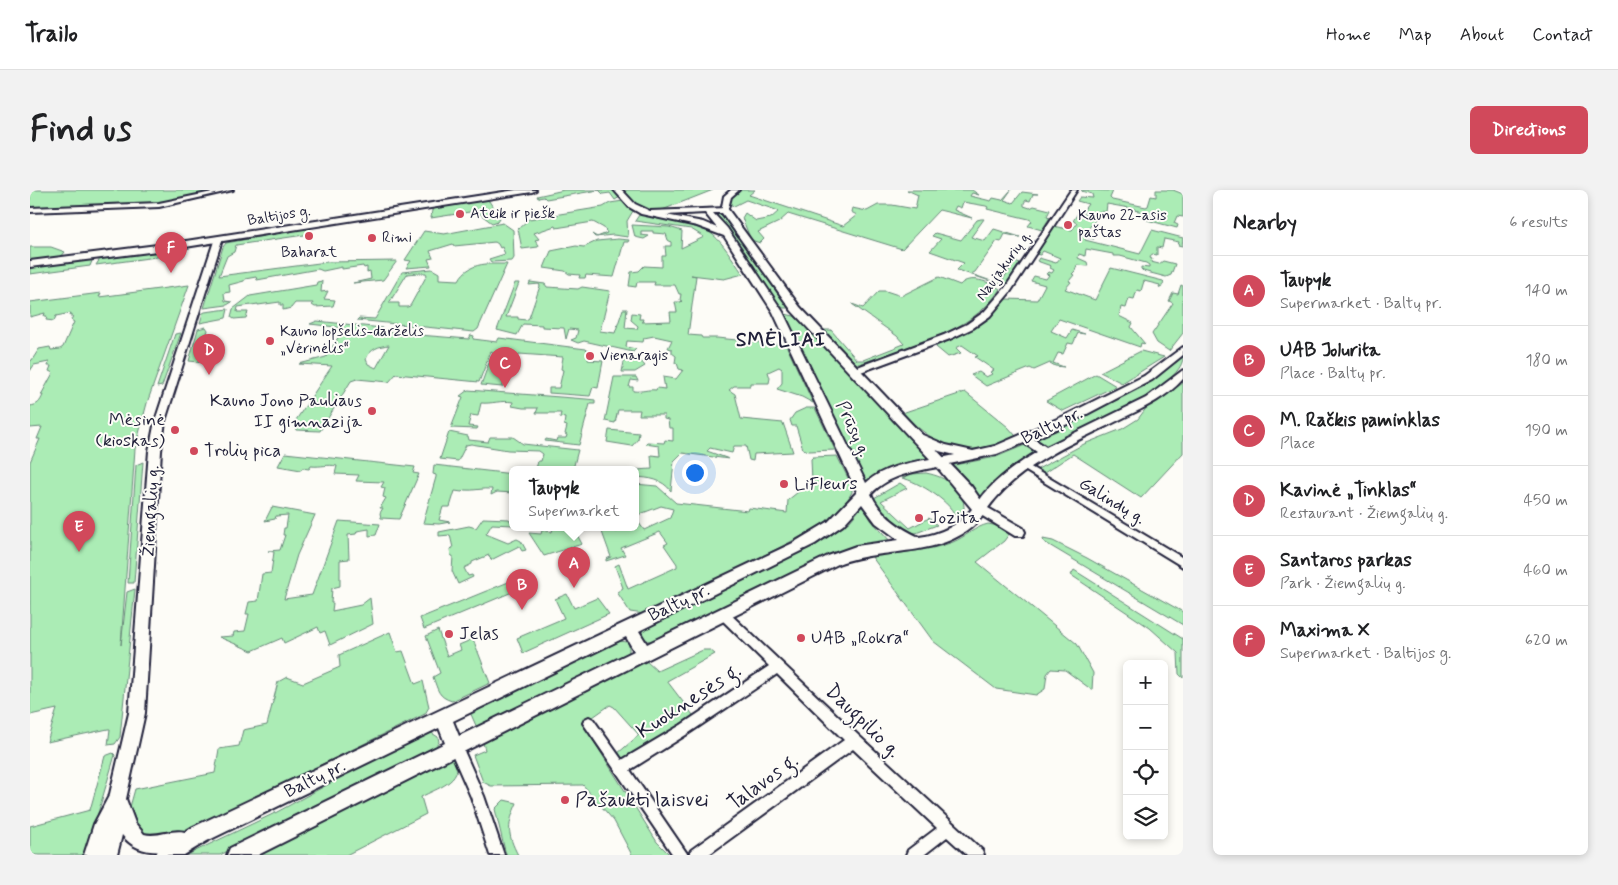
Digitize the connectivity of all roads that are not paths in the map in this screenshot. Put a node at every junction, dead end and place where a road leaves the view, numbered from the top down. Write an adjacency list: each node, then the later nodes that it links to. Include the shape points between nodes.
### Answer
1 (230, 190): 8 (street, via 159,204)
2 (532, 190): 7 (main road, Baltijos g.)
3 (618, 190): 11 (main road, Prūsų g., via 634,207)
4 (735, 190): 9 (street, via 728,196)
5 (1074, 190): 18 (street, Naujakurių g., via 1008,289 987,314 947,337)
6 (466, 192): 7 (main road)
7 (473, 200): 12 (main road, Baltijos g.)
8 (30, 210)
9 (724, 210): 10 (main road); 15 (main road, Prūsų g.)
10 (707, 211): 11 (main road); 13 (main road, Prūsų g.)
11 (652, 214): 13 (main road, Prūsų g., via 702,223)
12 (218, 240): 14 (main road, Baltijos g.); 42 (street, Žiemgalių g., via 160,421 155,451 138,713)
13 (730, 240): 16 (main road, Prūsų g.)
14 (30, 264)
15 (796, 308): 16 (main road); 18 (main road, Prūsų g.)
16 (778, 312): 28 (main road, Prūsų g.)
17 (1183, 350): 21 (street, Baltų pr., via 1164,367 1127,390)
18 (855, 371): 20 (main road, Prūsų g.)
19 (1183, 373): 22 (street, Baltų pr., via 1167,389 1139,406)
20 (918, 438): 23 (street, via 943,448); 24 (main road, Prūsų g.)
21 (1025, 438): 22 (street); 23 (street, Baltų pr.)
22 (1046, 453): 26 (street, Baltų pr.)
23 (979, 455): 24 (street, Baltų pr.)
24 (940, 462): 25 (main road, Baltų pr.); 27 (main road, Prūsų g.)
25 (918, 466): 27 (main road, Prūsų g.); 28 (main road, Baltų pr., via 884,477)
26 (1024, 466): 29 (street, Baltų pr., via 989,494); 32 (street, Galindų g.)
27 (953, 476): 29 (main road, Prūsų g.)
28 (863, 493): 31 (main road, Prūsų g., via 878,517); 34 (main road, Baltų pr., via 844,516 815,537)
29 (980, 509): 30 (street); 31 (main road, Baltų pr., via 960,529)
30 (1019, 532)
31 (917, 543): 33 (main road, Baltų pr., via 855,552)
32 (1183, 563)
33 (723, 614): 35 (main road, Baltų pr.); 36 (street, Daugpilio g.)
34 (628, 627): 35 (main road); 37 (main road, Baltų pr.)
35 (644, 653): 40 (main road, Baltų pr.)
36 (778, 667): 39 (street, Daugpilio g.); 41 (street, Kuoknesės g.)
37 (443, 718): 40 (main road); 44 (main road, Baltų pr.)
38 (589, 723): 41 (street)
39 (854, 741): 43 (street, Daugpilio g.); 51 (street, Talavos g.)
40 (455, 747): 48 (main road, Baltų pr.); 49 (street, via 477,796)
41 (621, 768): 50 (street)
42 (119, 790): 44 (street, via 126,826 138,842 161,845); 45 (street, Žiemgalių g., via 100,830); 46 (street, Žiemgalių g.)
43 (948, 828): 52 (street); 53 (street, Daugpilio g.)
44 (200, 834): 47 (main road, Baltų pr.)
45 (93, 855)
46 (108, 855)
47 (166, 855)
48 (237, 855)
49 (497, 855)
50 (680, 855)
51 (696, 855)
52 (913, 855)
53 (977, 855)

